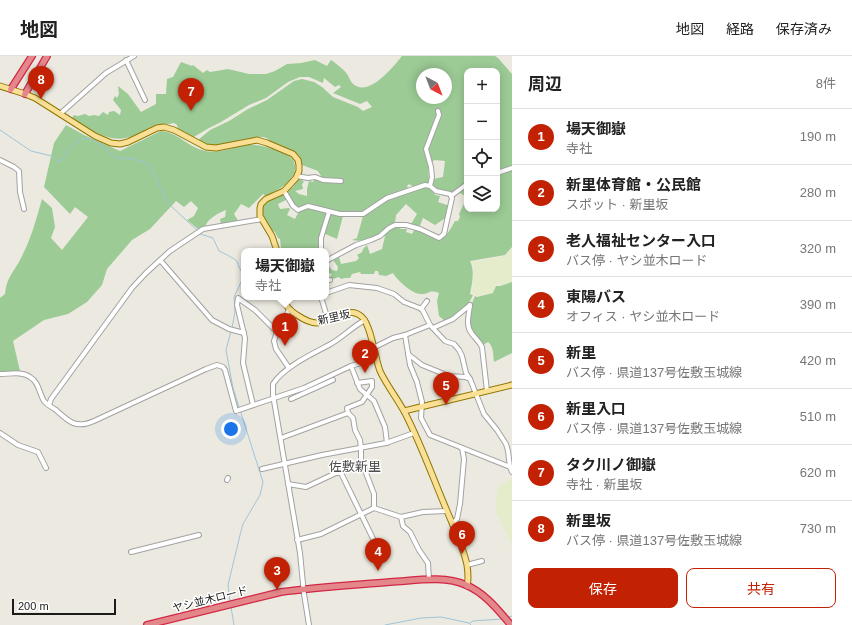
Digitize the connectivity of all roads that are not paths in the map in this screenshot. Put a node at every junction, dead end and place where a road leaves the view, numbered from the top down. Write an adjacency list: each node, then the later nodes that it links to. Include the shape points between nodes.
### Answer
1 (32, 56): 6 (highway)
2 (47, 56): 7 (highway)
3 (134, 56): 4 (street)
4 (126, 60): 8 (street); 10 (street, via 106,73)
5 (0, 86): 6 (main road)
6 (11, 89): 7 (main road)
7 (25, 94): 10 (main road)
8 (145, 100)
9 (438, 111): 16 (street, via 439,115 426,149 431,167)
10 (60, 114): 14 (main road, via 100,139 116,143 132,141 160,127 171,129 210,148 260,141 296,156 299,165)
11 (0, 160): 20 (street, via 19,171)
12 (512, 168): 13 (street)
13 (500, 172)
14 (297, 176): 15 (street); 18 (main road)
15 (341, 181)
16 (430, 186): 19 (street); 21 (street, via 425,185 387,198 362,214)
17 (464, 186): 19 (street)
18 (284, 190): 21 (street, via 298,210 308,206); 22 (main road, via 263,202 260,208)
19 (451, 196): 25 (street, via 449,217 442,237 438,238 406,225 395,225 380,236)
20 (24, 209)
21 (329, 212): 24 (street)
22 (262, 219): 23 (main road); 26 (street, via 203,229)
23 (276, 248)
24 (320, 248)
25 (329, 259)
26 (160, 260): 37 (street, via 212,320 231,330); 56 (street, via 132,288)
27 (329, 292): 31 (street, via 349,285 377,288)
28 (284, 300): 32 (main road, 新里坂)
29 (322, 300): 33 (street)
30 (427, 301): 31 (street)
31 (421, 308): 35 (street)
32 (289, 309): 33 (main road, 新里坂, via 299,317 313,322); 36 (street)
33 (328, 320): 34 (main road, 新里坂, via 352,312)
34 (365, 320): 39 (main road, 新里坂); 43 (street)
35 (431, 326): 38 (street); 45 (street, via 445,341 454,344 459,350); 51 (street, via 453,319 470,305 468,325 482,346)
36 (277, 332): 37 (street, via 255,310 238,298); 43 (street, via 274,345)
37 (244, 333): 57 (street, via 243,363)
38 (405, 335): 39 (street); 40 (street)
39 (373, 348): 41 (main road, 新里坂)
40 (408, 354): 45 (street, via 422,365 449,376); 58 (street)
41 (376, 358): 42 (street); 59 (main road, 新里坂, via 388,387)
42 (350, 366): 47 (street); 48 (street)
43 (289, 368): 54 (street, via 273,384)
44 (0, 374): 56 (street, via 31,377)
45 (470, 379): 53 (street)
46 (333, 380): 49 (street)
47 (318, 382): 49 (street); 54 (street)
48 (358, 383): 52 (street); 52 (street, via 372,381 372,387)
49 (323, 385): 55 (street)
50 (512, 385): 51 (main road)
51 (487, 391): 53 (main road)
52 (366, 394): 60 (street, via 362,402 347,408); 64 (street, via 374,401 385,427)
53 (475, 394): 58 (main road); 68 (street, via 484,414 506,444)
54 (274, 398): 57 (street); 63 (street)
55 (291, 399)
56 (49, 405): 57 (street, via 68,421 79,425 90,423 217,365 225,370 236,411)
57 (252, 405)
58 (422, 407): 59 (main road); 66 (street, via 421,418 430,435)
59 (404, 411): 62 (main road, 新里坂)
60 (348, 413): 63 (street); 65 (street, via 353,418)
61 (0, 433): 69 (street, via 18,446 38,452)
62 (414, 433): 64 (street); 74 (main road, 新里坂)
63 (281, 438): 67 (street)
64 (387, 443): 65 (street)
65 (361, 448): 67 (street); 73 (street, via 361,460 374,494)
66 (462, 448): 68 (street); 77 (street, via 464,459 460,504 457,519)
67 (284, 463): 70 (street); 72 (street)
68 (510, 467): 71 (street)
69 (46, 468)
70 (262, 469)
71 (512, 472)
72 (288, 484): 75 (street, via 306,487 336,473 342,473); 79 (street)
73 (374, 508): 75 (street); 76 (street)
74 (447, 511): 76 (street, via 422,512); 77 (main road, 新里坂)
75 (362, 514): 79 (street, via 321,534); 81 (street)
76 (401, 517): 84 (street, via 403,526 410,532 428,563)
77 (452, 524): 83 (main road, 新里坂)
78 (200, 535): 80 (street)
79 (297, 540): 86 (street)
80 (131, 552)
81 (381, 555)
82 (482, 561): 83 (street)
83 (467, 565): 85 (main road, 新里坂)
84 (429, 580): 85 (highway, ヤシ並木ロード, via 449,581); 86 (highway, ヤシ並木ロード)
85 (467, 586): 89 (highway, ヤシ並木ロード, via 485,597)
86 (303, 589): 87 (highway, ヤシ並木ロード, via 281,592); 88 (street)
87 (147, 625)
88 (309, 625)
89 (511, 625)

